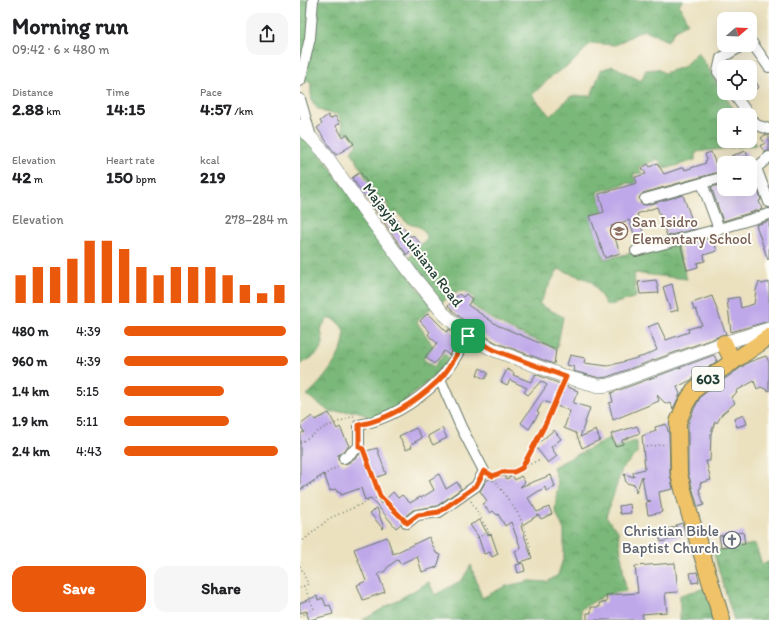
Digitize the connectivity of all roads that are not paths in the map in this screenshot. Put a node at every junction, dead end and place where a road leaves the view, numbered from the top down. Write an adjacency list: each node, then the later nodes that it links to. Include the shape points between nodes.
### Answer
1 (313, 0): 6 (street, via 310,38)
2 (757, 50): 5 (street)
3 (732, 52): 4 (street)
4 (721, 60)
5 (769, 67)
6 (300, 82)
7 (300, 99): 11 (street)
8 (757, 125): 10 (street)
9 (300, 126): 11 (street, Majayjay-Luisiana Road)
10 (769, 129)
11 (312, 139): 23 (street, Majayjay-Luisiana Road, via 410,272 443,313)
12 (769, 157): 13 (street)
13 (757, 166)
14 (757, 177): 18 (street)
15 (717, 179): 16 (street)
16 (702, 183): 17 (street); 20 (street)
17 (645, 198)
18 (769, 202)
19 (769, 214): 20 (street)
20 (719, 230): 21 (street)
21 (636, 251)
22 (769, 329): 25 (street, Majayjay-Luisiana Road)
23 (468, 336): 25 (street, Majayjay-Luisiana Road, via 494,350 598,386 609,385); 27 (street)
24 (769, 337): 26 (main road, 603)
25 (724, 343): 26 (main road)
26 (733, 362): 30 (main road, 603, via 694,390 678,422 681,481)
27 (440, 379): 28 (street, via 397,412 359,425 359,447); 29 (street, via 461,428 484,471 476,486 439,512 418,515)
28 (344, 458)
29 (407, 523)
30 (722, 620)

